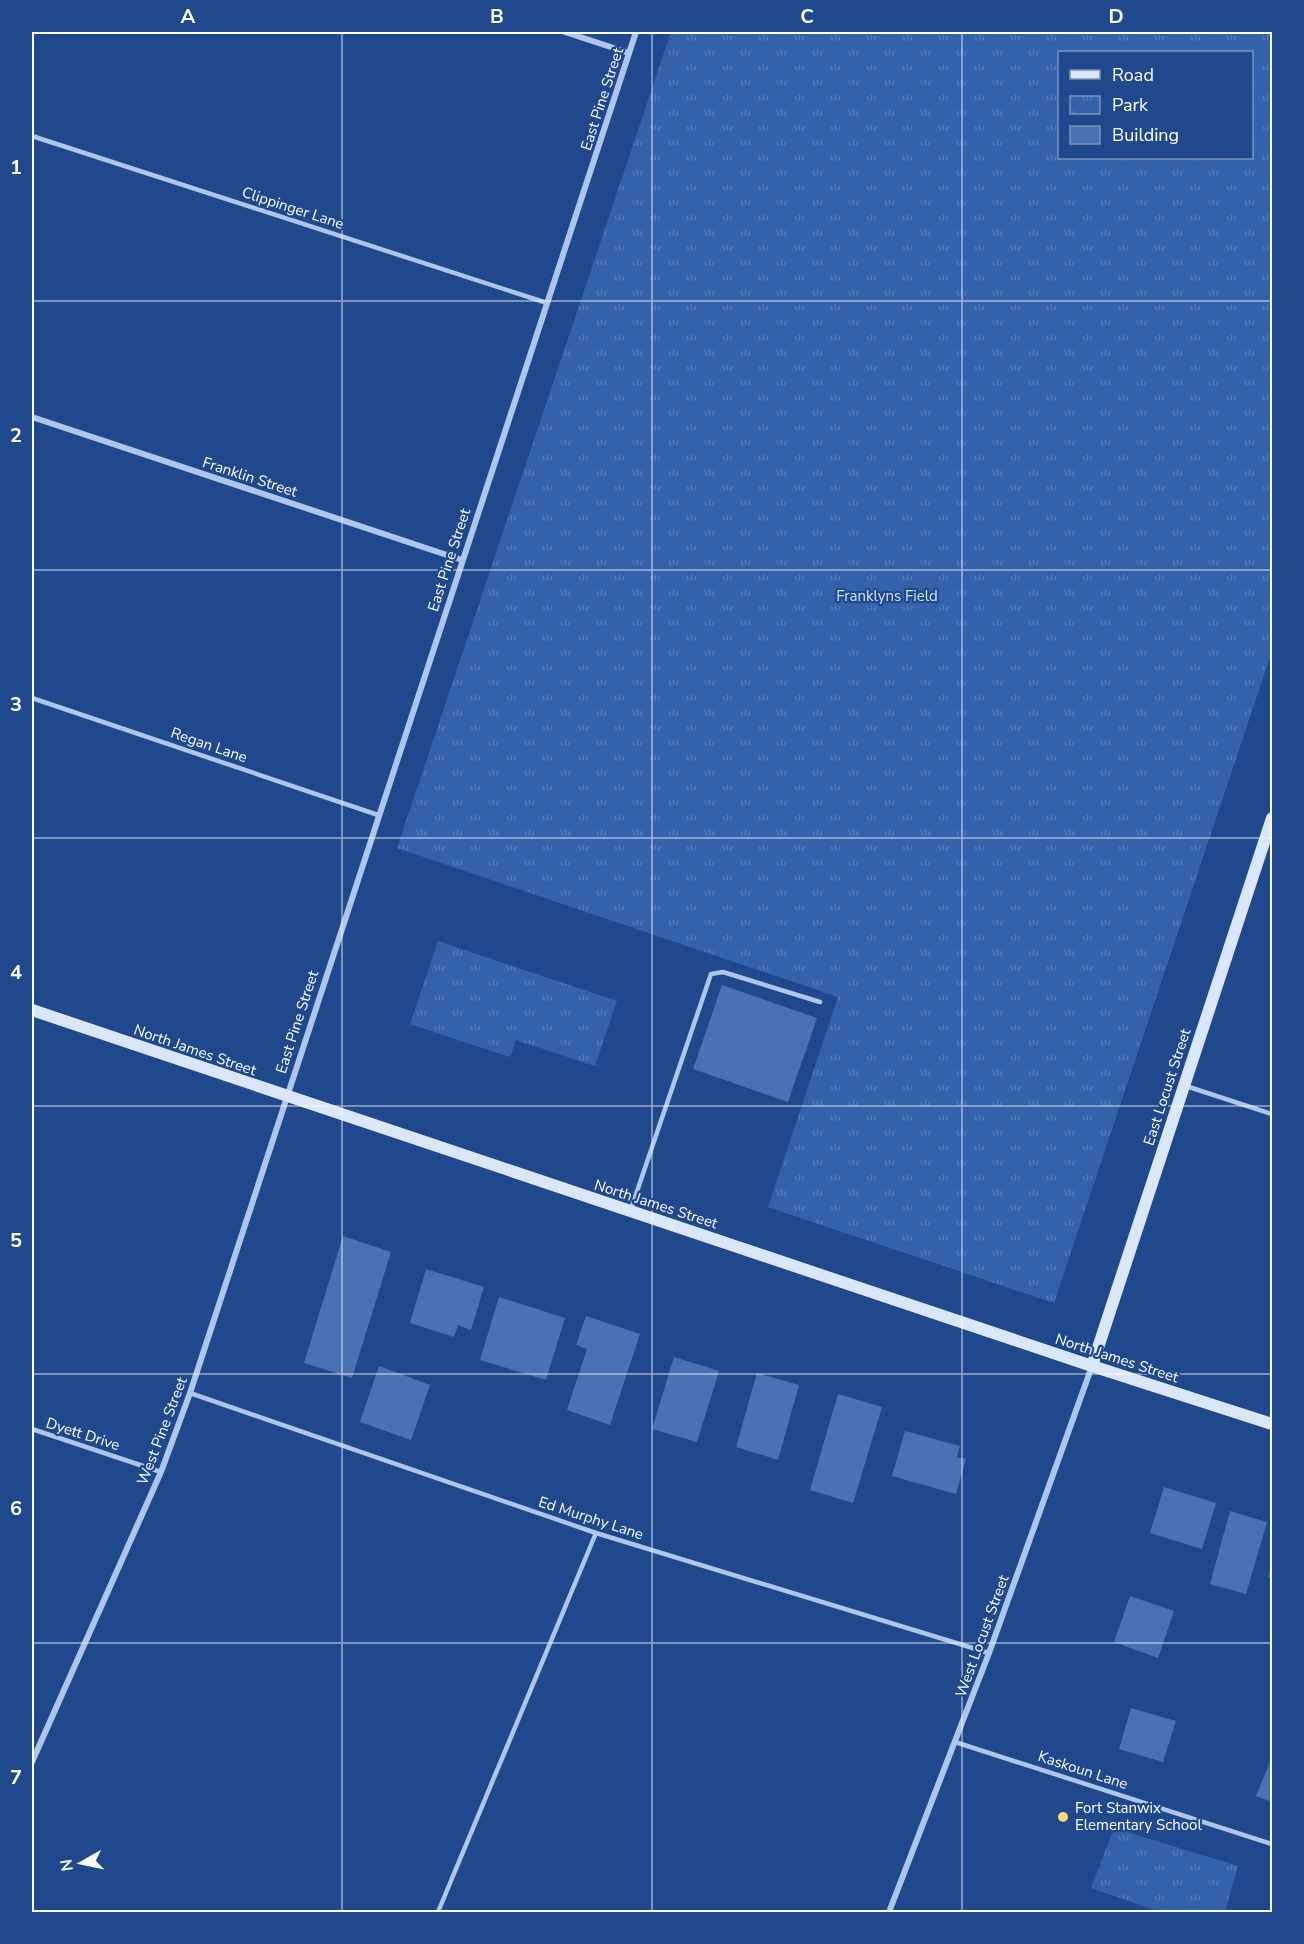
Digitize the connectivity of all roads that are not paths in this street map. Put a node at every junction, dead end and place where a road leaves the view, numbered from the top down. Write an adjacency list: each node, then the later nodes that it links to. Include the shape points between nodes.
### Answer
1 (565, 32): 3 (street)
2 (636, 32): 3 (street, East Pine Street)
3 (629, 53): 5 (street, East Pine Street)
4 (32, 136): 5 (lane, Clippinger Lane)
5 (547, 303): 7 (street, East Pine Street)
6 (32, 417): 7 (street, Franklin Street)
7 (462, 560): 9 (street, East Pine Street)
8 (32, 698): 9 (lane, Regan Lane)
9 (378, 815): 14 (street, East Pine Street)
10 (1272, 824): 13 (street, East Locust Street)
11 (820, 1002): 16 (lane, via 723,972 711,974)
12 (32, 1010): 14 (street, North James Street)
13 (1184, 1086): 15 (lane); 17 (street, East Locust Street)
14 (285, 1096): 16 (street, North James Street); 18 (street, West Pine Street)
15 (1272, 1114)
16 (630, 1212): 17 (street, North James Street)
17 (1092, 1366): 19 (street, North James Street); 23 (street, West Locust Street)
18 (190, 1393): 21 (street, West Pine Street); 22 (lane, Ed Murphy Lane)
19 (1272, 1424)
20 (32, 1429): 21 (lane, Dyett Drive)
21 (161, 1472): 25 (street, West Pine Street)
22 (596, 1533): 23 (lane, Ed Murphy Lane); 27 (lane)
23 (989, 1653): 24 (street, West Locust Street)
24 (955, 1742): 26 (lane, Kaskoun Lane); 28 (street, West Locust Street)
25 (32, 1762)
26 (1272, 1844)
27 (438, 1912)
28 (890, 1912)

